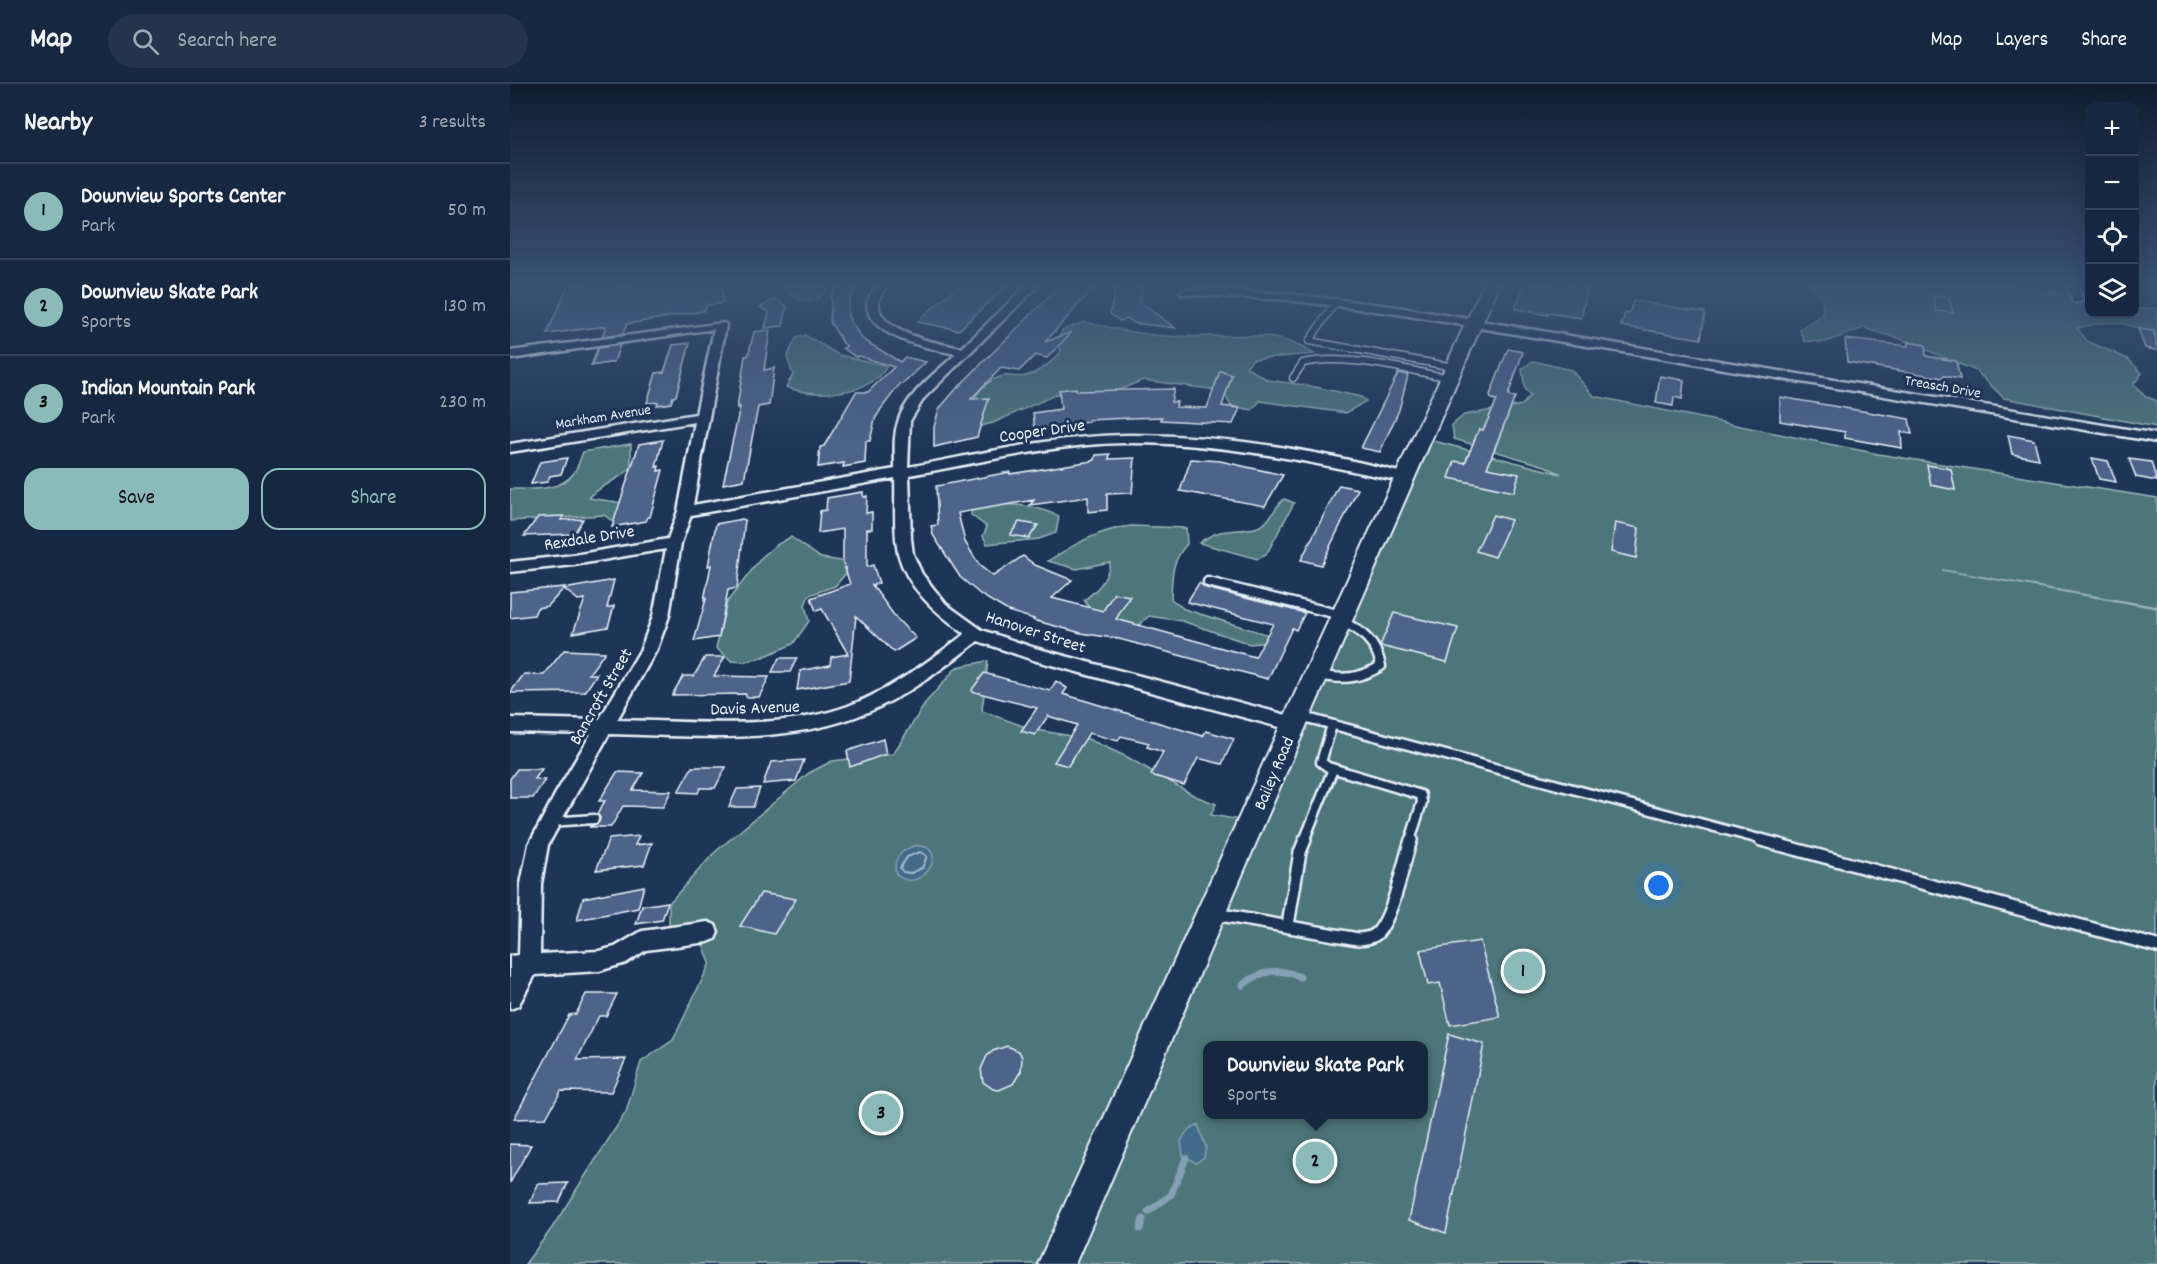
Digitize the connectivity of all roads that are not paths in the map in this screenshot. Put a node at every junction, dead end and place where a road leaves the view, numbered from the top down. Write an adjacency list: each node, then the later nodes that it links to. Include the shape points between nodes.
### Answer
1 (629, 338): 9 (street, Bancroft Street)
2 (718, 338): 12 (street, Bancroft Street)
3 (905, 338): 8 (street)
4 (979, 338): 8 (street, Hanover Street)
5 (1312, 338): 10 (lane, via 1310,341)
6 (1468, 338): 10 (street, Bailey Road)
7 (1569, 338): 13 (street, Treasch Drive)
8 (965, 352): 15 (street, Hanover Street, via 910,409 902,430)
9 (510, 355)
10 (1452, 372): 11 (lane, via 1305,361); 16 (street, Bailey Road)
11 (1293, 378)
12 (704, 410): 14 (street, Markham Avenue); 17 (street, Bancroft Street)
13 (2157, 438)
14 (510, 448)
15 (902, 474): 16 (street, Cooper Drive, via 1050,446 1136,438 1255,448); 17 (street, Cooper Drive); 22 (street, Hanover Street, via 906,554 915,575 941,608)
16 (1405, 478): 21 (street, Bailey Road)
17 (685, 511): 18 (street, Bancroft Street)
18 (674, 543): 19 (street, Rexdale Drive); 27 (street, Bancroft Street, via 661,616 649,650)
19 (510, 567)
20 (1208, 582): 21 (lane)
21 (1343, 618): 23 (street, Bailey Road); 23 (lane, via 1369,636 1379,652 1381,666 1363,677 1345,681)
22 (976, 634): 24 (street, Hanover Street, via 1033,654); 27 (street, Davis Avenue, via 893,693 818,722 766,730)
23 (1318, 675): 24 (street, Bailey Road)
24 (1296, 720): 25 (lane); 31 (street, Bailey Road)
25 (1332, 724): 28 (lane, via 1322,762); 34 (lane)
26 (510, 725): 27 (street, Davis Avenue)
27 (606, 727): 30 (street, Bancroft Street)
28 (1333, 769): 32 (lane, via 1300,852); 32 (lane, via 1413,791 1422,802 1379,932 1371,938 1358,939)
29 (594, 819): 30 (lane)
30 (549, 822): 35 (street, Bancroft Street, via 534,861)
31 (1212, 914): 32 (lane); 37 (street, Bailey Road)
32 (1288, 925)
33 (708, 932): 35 (street, via 642,941 619,956 599,961)
34 (2157, 946)
35 (520, 965): 36 (street, Bancroft Street)
36 (510, 998)
37 (1056, 1264)

